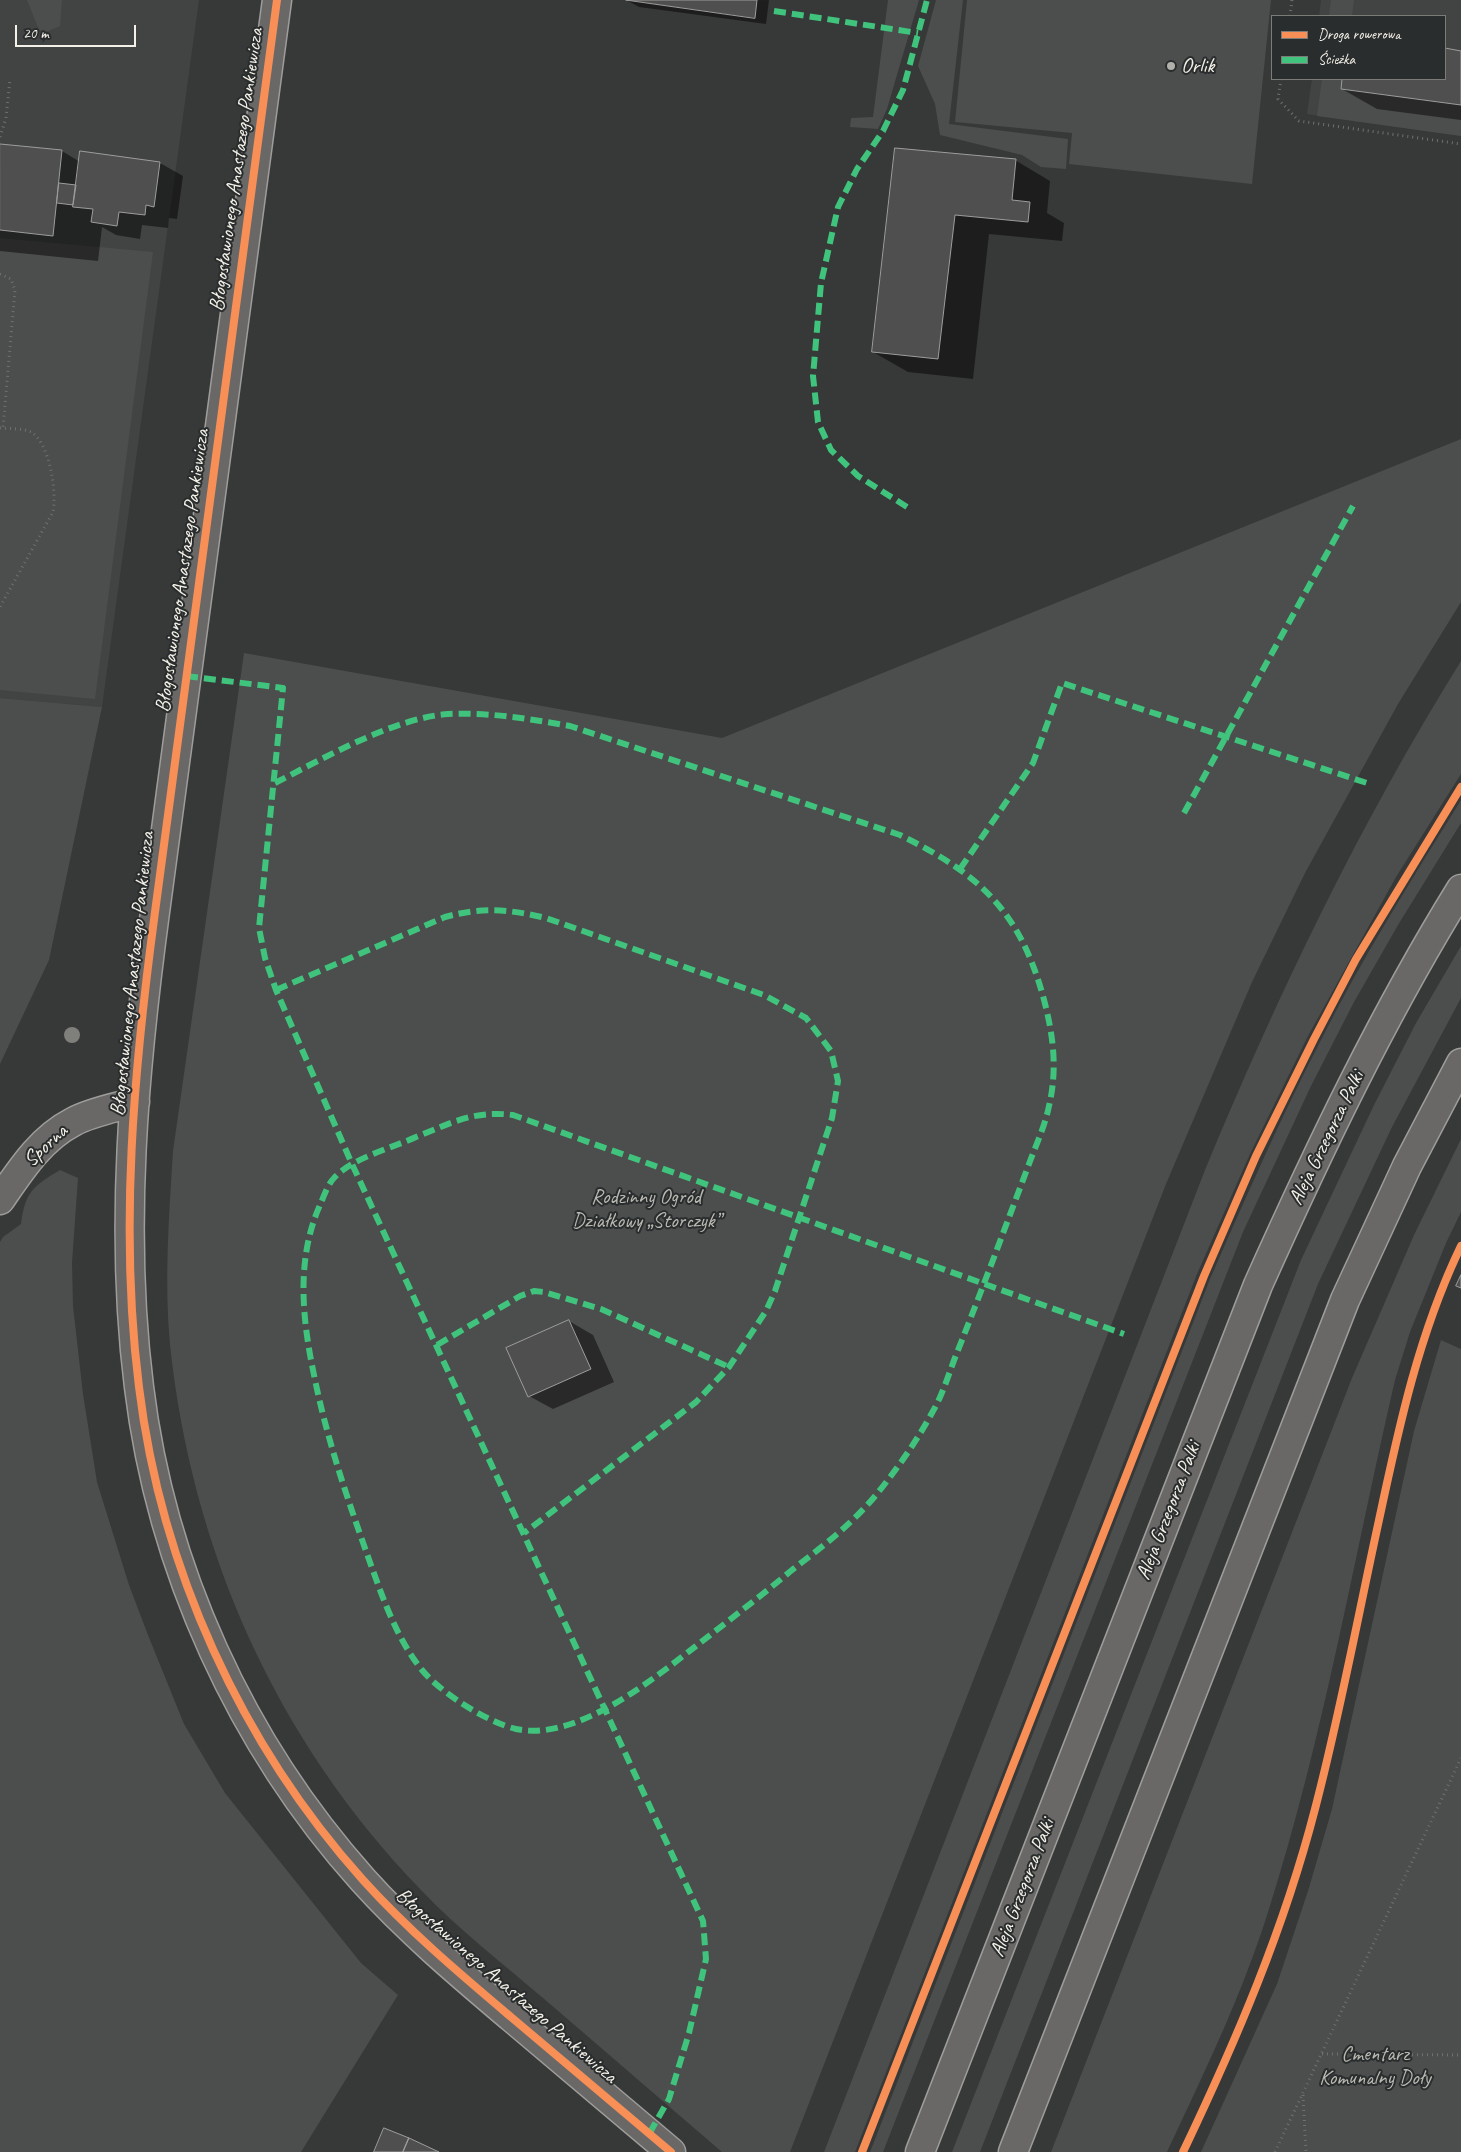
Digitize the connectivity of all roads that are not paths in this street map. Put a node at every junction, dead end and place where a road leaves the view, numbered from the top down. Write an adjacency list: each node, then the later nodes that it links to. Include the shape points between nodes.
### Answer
1 (277, 0): 4 (main road, Błogosławionego Anastazego Pankiewicza, via 148,960)
2 (1461, 889): 7 (main road, Aleja Grzegorza Palki, via 1373,1043 1258,1285)
3 (1461, 1062): 8 (main road, via 1407,1166 1346,1300)
4 (135, 1102): 5 (main road, Sporna, via 73,1121 51,1136); 6 (main road, Błogosławionego Anastazego Pankiewicza, via 130,1183 131,1279 139,1388 151,1460 175,1554 196,1609 245,1713 316,1822 361,1878 404,1923)
5 (0, 1200)
6 (671, 2152)
7 (920, 2152)
8 (1013, 2152)

